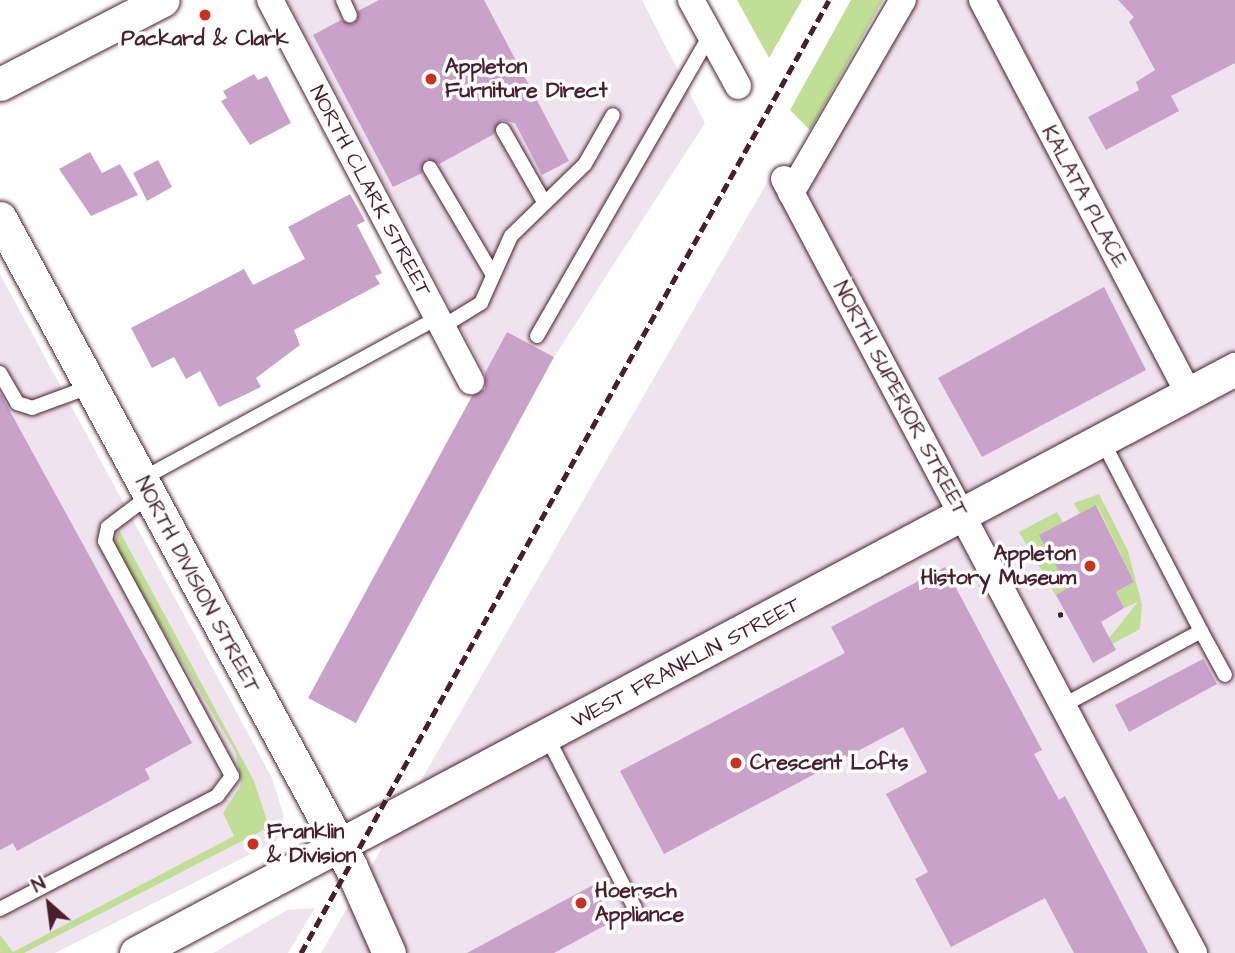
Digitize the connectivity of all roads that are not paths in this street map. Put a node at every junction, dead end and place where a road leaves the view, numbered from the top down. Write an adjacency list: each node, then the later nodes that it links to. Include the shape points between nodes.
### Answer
1 (163, 0): 9 (street)
2 (270, 0): 17 (street, NORTH CLARK STREET)
3 (343, 0): 7 (lane)
4 (691, 0): 8 (street)
5 (903, 0): 26 (street, NORTH SUPERIOR STREET, via 787,186)
6 (982, 0): 23 (street, KALATA PLACE)
7 (350, 16)
8 (710, 35): 10 (street); 18 (lane)
9 (0, 84)
10 (738, 86)
11 (613, 116): 14 (lane, via 585,164)
12 (503, 130): 14 (lane)
13 (430, 169): 16 (lane)
14 (544, 202): 16 (lane, via 511,236)
15 (0, 218): 22 (street, NORTH DIVISION STREET)
16 (494, 275): 17 (lane, via 481,303)
17 (440, 323): 21 (street, NORTH CLARK STREET); 25 (lane)
18 (537, 336)
19 (1235, 369): 23 (street, WEST FRANKLIN STREET)
20 (0, 373): 22 (lane, via 17,403 32,408)
21 (471, 381)
22 (89, 387): 25 (street, NORTH DIVISION STREET)
23 (1188, 393): 24 (street, WEST FRANKLIN STREET)
24 (1102, 440): 26 (street, WEST FRANKLIN STREET); 27 (lane)
25 (144, 488): 31 (street, NORTH DIVISION STREET); 33 (lane, via 108,527 105,541 232,776 217,796)
26 (961, 515): 29 (street, NORTH SUPERIOR STREET); 30 (street, WEST FRANKLIN STREET)
27 (1201, 631): 28 (lane); 29 (lane)
28 (1225, 675)
29 (1062, 706): 36 (street, NORTH SUPERIOR STREET)
30 (547, 737): 31 (street, WEST FRANKLIN STREET); 32 (lane)
31 (339, 847): 34 (street, WEST FRANKLIN STREET); 35 (street, NORTH DIVISION STREET)
32 (635, 908)
33 (0, 909)
34 (136, 953)
35 (389, 953)
36 (1194, 953)

